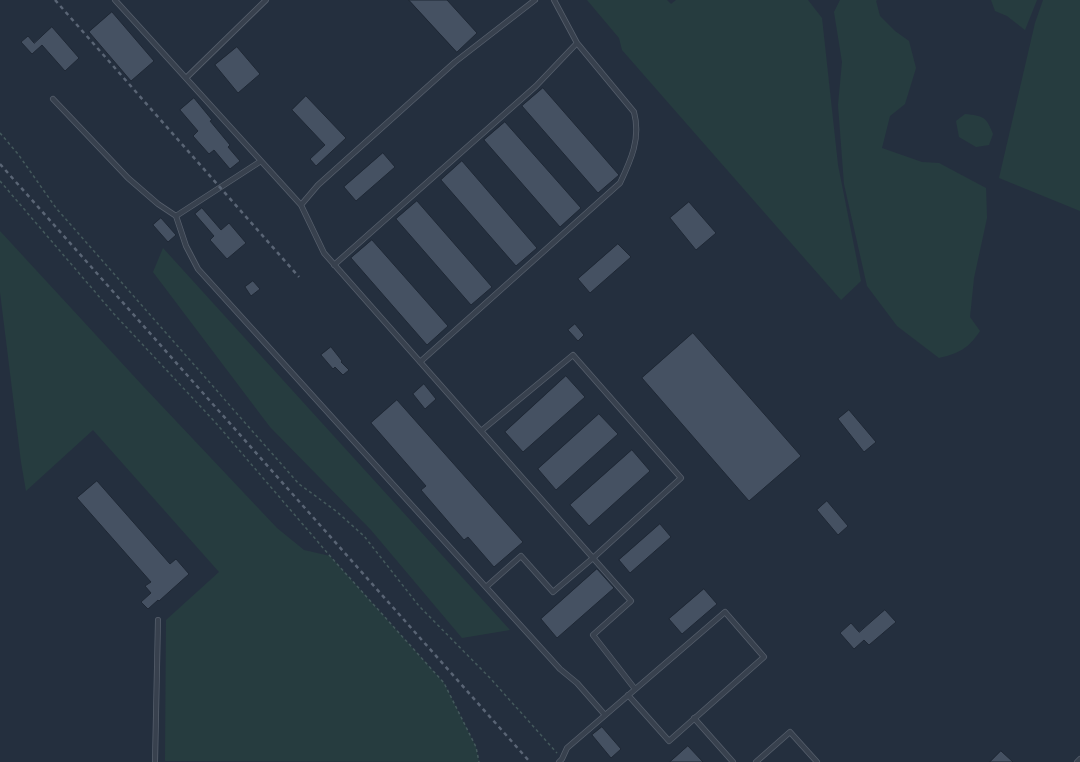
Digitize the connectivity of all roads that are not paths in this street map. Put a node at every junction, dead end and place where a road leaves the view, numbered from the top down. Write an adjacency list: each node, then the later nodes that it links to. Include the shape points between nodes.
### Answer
1 (115, 0): 6 (lane)
2 (266, 0): 6 (lane)
3 (535, 0): 9 (lane, via 455,62 318,185)
4 (554, 0): 5 (lane)
5 (577, 43): 11 (lane, via 536,86); 12 (lane, via 634,112 637,138 630,163 620,183)
6 (186, 78): 8 (lane)
7 (53, 98): 10 (lane, via 128,178)
8 (261, 161): 9 (lane); 10 (lane)
9 (301, 205): 11 (lane, via 324,253)
10 (176, 216): 15 (lane, via 186,246 198,269)
11 (334, 265): 12 (lane)
12 (420, 362): 13 (lane)
13 (481, 431): 14 (lane); 14 (lane, via 573,355 681,478)
14 (593, 558): 15 (lane, via 553,592 521,556); 17 (lane, via 631,601 593,636)
15 (486, 587): 19 (lane)
16 (158, 620): 25 (lane)
17 (635, 689): 18 (lane); 20 (lane, via 725,612 764,657)
18 (628, 695): 19 (lane); 20 (lane, via 669,740)
19 (605, 715): 22 (lane)
20 (694, 718): 26 (lane)
21 (563, 743): 22 (lane)
22 (567, 748): 24 (lane)
23 (1080, 759): 29 (lane)
24 (561, 761)
25 (155, 762)
26 (733, 762)
27 (756, 762): 28 (lane, via 790,732)
28 (817, 762)
29 (1077, 762)

